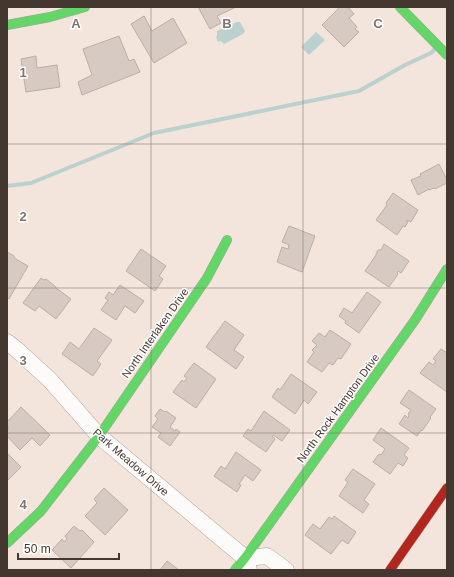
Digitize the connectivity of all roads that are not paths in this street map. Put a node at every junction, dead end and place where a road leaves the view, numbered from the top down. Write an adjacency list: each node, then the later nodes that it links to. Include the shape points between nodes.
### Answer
1 (84, 7): 3 (street)
2 (400, 7): 4 (street)
3 (7, 25)
4 (447, 55)
5 (226, 240): 8 (street, North Interlaken Drive, via 207,278)
6 (447, 269): 11 (street, North Rock Hampton Drive, via 415,320)
7 (7, 342): 8 (street, Park Meadow Drive, via 50,380)
8 (99, 436): 10 (street, North Interlaken Drive, via 41,511); 11 (street, Park Meadow Drive)
9 (447, 488): 13 (street)
10 (7, 543)
11 (243, 566): 12 (street, via 267,556)
12 (286, 570)
13 (390, 570)

